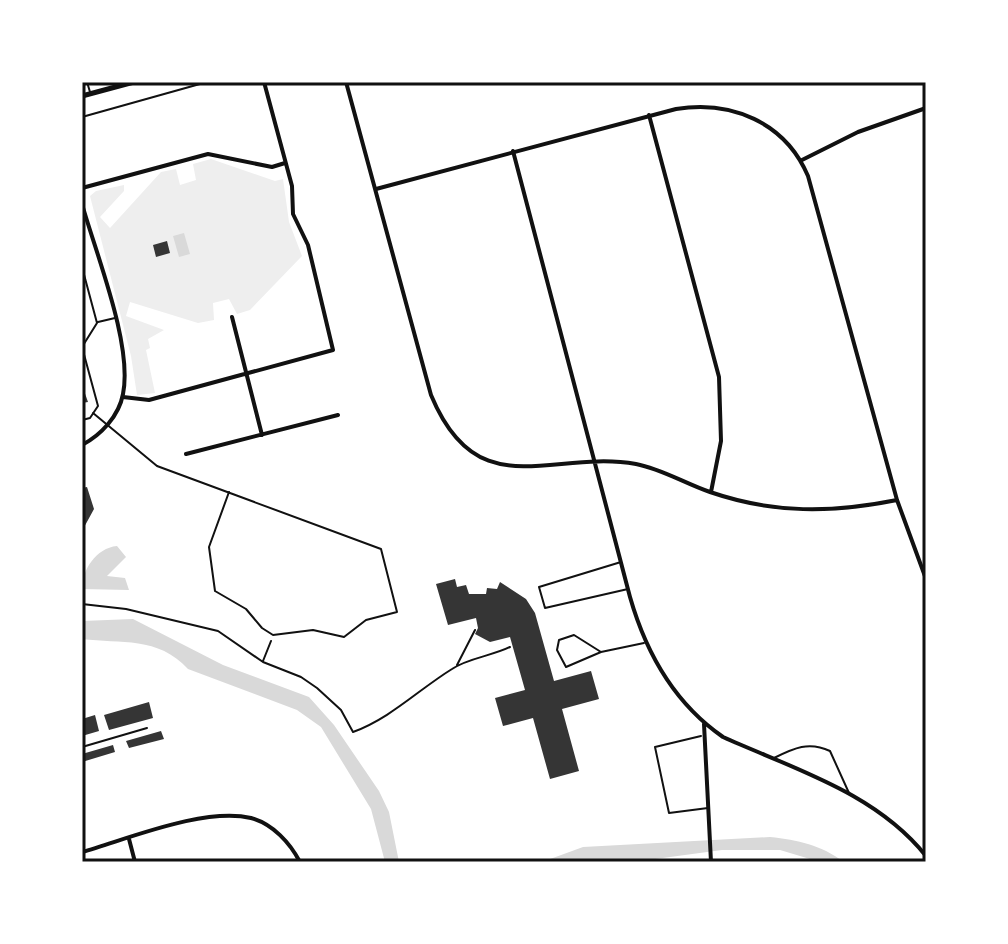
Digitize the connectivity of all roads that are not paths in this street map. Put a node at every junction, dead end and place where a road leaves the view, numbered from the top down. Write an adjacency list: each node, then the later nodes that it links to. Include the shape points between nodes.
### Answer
1 (87, 82): 5 (lane)
2 (134, 82): 5 (street)
3 (264, 82): 11 (street)
4 (346, 82): 13 (street)
5 (90, 94): 6 (street)
6 (82, 96)
7 (926, 108): 10 (street, via 858,132)
8 (649, 115): 9 (street); 10 (street, via 698,105 739,110 762,122); 31 (street, via 719,377 721,441)
9 (513, 151): 13 (street); 29 (street)
10 (802, 160): 32 (street)
11 (285, 163): 12 (street, via 272,167 208,154); 20 (street, via 293,214 308,245 333,350)
12 (82, 188)
13 (376, 189): 29 (street, via 431,395 448,428 481,458 501,465 530,469)
14 (82, 204): 17 (street)
15 (82, 267): 18 (lane)
16 (232, 317): 20 (street)
17 (115, 318): 18 (lane); 21 (street, via 126,367)
18 (97, 323): 19 (lane)
19 (82, 347): 22 (lane, via 98,406)
20 (247, 374): 21 (street, via 149,400); 26 (street)
21 (123, 397): 25 (street)
22 (93, 413): 24 (lane); 25 (lane)
23 (338, 415): 26 (street)
24 (82, 420)
25 (107, 426): 27 (street); 30 (lane, via 157,466)
26 (262, 435): 28 (street)
27 (82, 445)
28 (186, 454)
29 (596, 463): 31 (street, via 638,464); 33 (street)
30 (229, 492): 30 (lane, via 209,547 212,585 262,628 273,635 313,630 344,637 366,620 397,612 381,549)
31 (711, 492): 32 (street, via 799,511)
32 (897, 500): 34 (street)
33 (622, 562): 35 (street); 35 (lane, via 539,587 545,608)
34 (926, 579)
35 (628, 589): 36 (street)
36 (645, 643): 37 (lane); 38 (street)
37 (601, 652): 37 (lane, via 574,635 559,640 557,650 566,667)
38 (704, 724): 40 (street); 42 (street)
39 (147, 728): 41 (lane)
40 (703, 736): 44 (street); 44 (lane, via 655,747 669,813)
41 (82, 747)
42 (771, 759): 43 (street); 43 (lane, via 817,745 835,758)
43 (849, 794): 47 (street, via 879,810)
44 (709, 808): 52 (street)
45 (129, 839): 48 (street); 50 (street); 51 (street, via 199,820 252,819 275,831)
46 (926, 843): 47 (lane)
47 (917, 845): 49 (street)
48 (82, 852)
49 (926, 856)
50 (135, 862)
51 (300, 862)
52 (711, 862)

